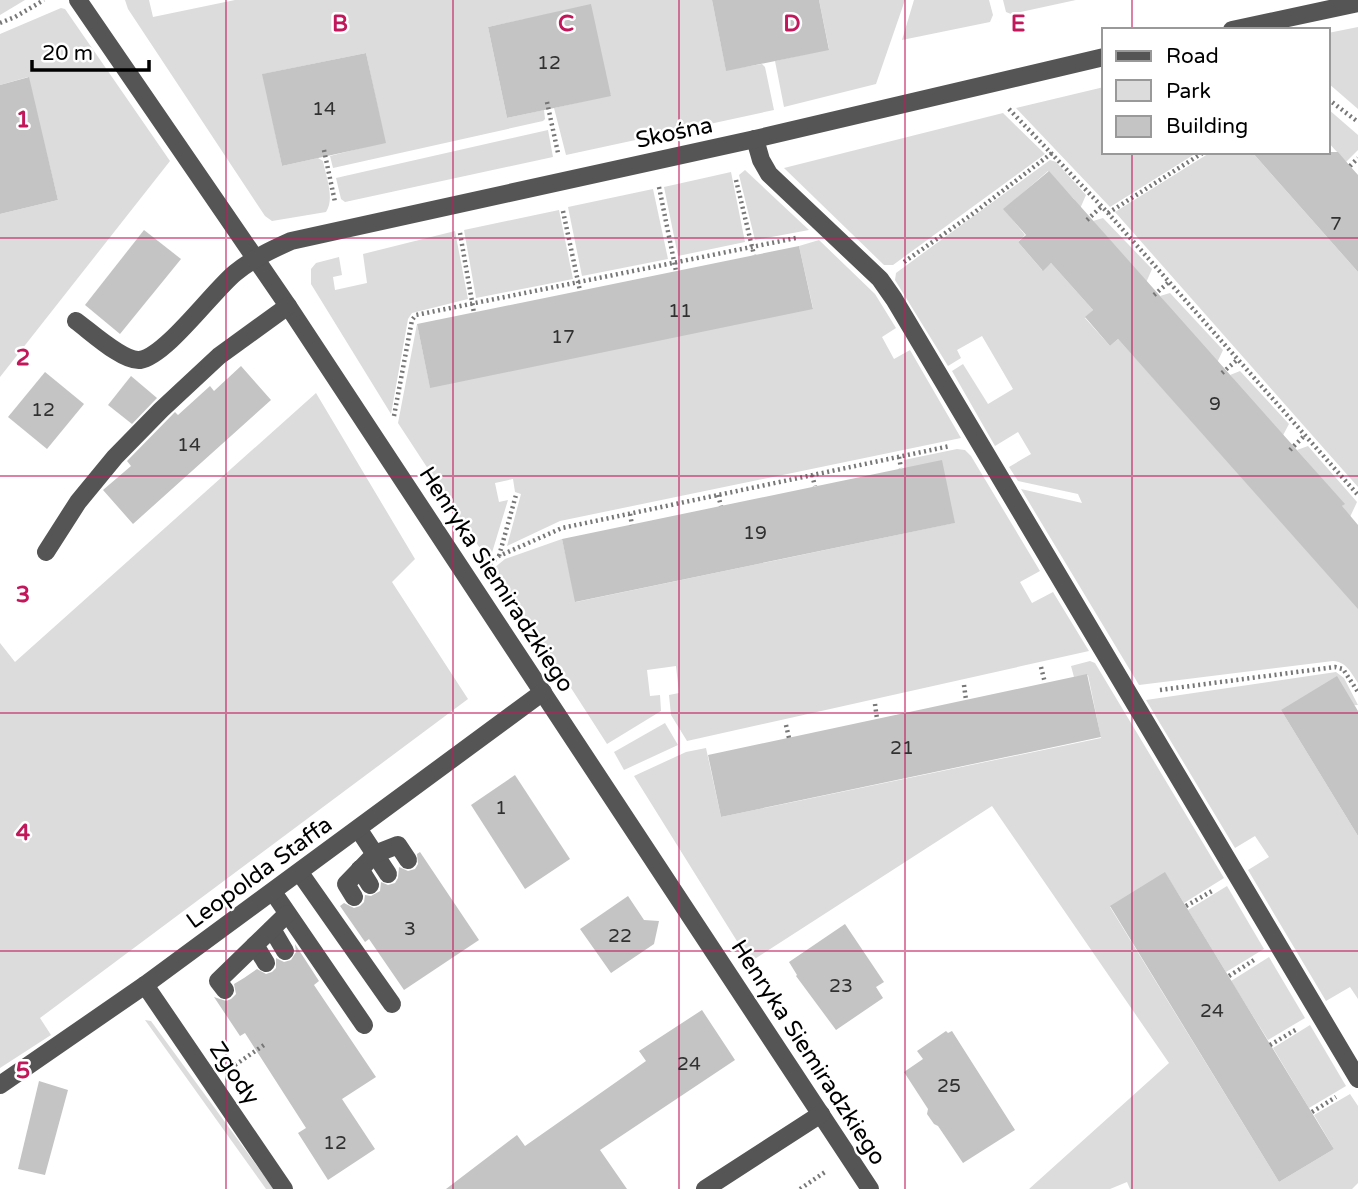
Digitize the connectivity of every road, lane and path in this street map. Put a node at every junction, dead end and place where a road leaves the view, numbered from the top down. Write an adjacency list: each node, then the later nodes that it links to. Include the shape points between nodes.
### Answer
1 (44, 0): 4 (path)
2 (78, 0): 29 (street, Henryka Siemiradzkiego)
3 (1358, 3): 5 (street)
4 (0, 23)
5 (1241, 28)
6 (1102, 57): 11 (street, Skośna)
7 (1330, 101): 10 (path)
8 (547, 102): 15 (path)
9 (1011, 111): 13 (path)
10 (1358, 122)
11 (755, 139): 26 (street, via 769,174); 29 (street, Skośna, via 318,234)
12 (324, 150): 21 (path)
13 (1052, 153): 22 (path); 32 (path)
14 (1201, 154): 23 (path)
15 (559, 157)
16 (1358, 158): 17 (path)
17 (1350, 166)
18 (736, 179): 27 (path)
19 (658, 183): 30 (path)
20 (562, 204): 33 (path)
21 (336, 206)
22 (1101, 207): 23 (path); 24 (path)
23 (1108, 213): 34 (path)
24 (1087, 220)
25 (458, 225): 37 (path)
26 (827, 228): 27 (path); 32 (street)
27 (752, 247): 28 (path); 30 (path)
28 (754, 255)
29 (255, 259): 38 (street, Henryka Siemiradzkiego); 40 (street, Skośna, via 234,274 159,351 138,360 125,357)
30 (674, 262): 31 (path); 33 (path)
31 (676, 271)
32 (880, 279): 45 (street)
33 (578, 282): 35 (path); 37 (path)
34 (1169, 282): 36 (path); 41 (path)
35 (580, 290)
36 (1154, 295)
37 (472, 303): 39 (path); 43 (path, via 416,315 412,320)
38 (288, 306): 57 (street, via 219,356 143,429 78,502); 63 (street, Henryka Siemiradzkiego)
39 (474, 313)
40 (76, 321)
41 (1238, 359): 42 (path); 44 (path)
42 (1222, 373)
43 (391, 421)
44 (1306, 435): 46 (path); 53 (path)
45 (977, 440): 47 (path); 65 (street)
46 (1290, 450)
47 (899, 457): 48 (path); 49 (path)
48 (901, 468)
49 (812, 475): 50 (path); 52 (path)
50 (815, 486)
51 (516, 495): 58 (path)
52 (718, 495): 54 (path); 55 (path)
53 (1358, 495)
54 (720, 506)
55 (630, 514): 56 (path); 58 (path, via 562,528)
56 (632, 524)
57 (46, 552)
58 (499, 556): 59 (path)
59 (486, 567)
60 (1041, 667): 61 (path)
61 (1045, 683)
62 (964, 685): 66 (path)
63 (543, 692): 71 (street, Leopolda Staffa); 91 (street, Henryka Siemiradzkiego)
64 (1358, 692): 65 (path, via 1343,669 1335,667)
65 (1129, 694): 89 (street)
66 (966, 700)
67 (875, 704): 68 (path)
68 (877, 719)
69 (786, 725): 70 (path)
70 (789, 738)
71 (359, 830): 72 (street); 75 (street, Leopolda Staffa)
72 (375, 854): 73 (street, via 398,845); 74 (street); 76 (street)
73 (408, 860)
74 (360, 869): 77 (street); 79 (street, via 346,884)
75 (300, 873): 78 (street, Leopolda Staffa); 87 (street)
76 (388, 874)
77 (370, 886)
78 (273, 892): 80 (street); 85 (street, Leopolda Staffa)
79 (354, 897)
80 (287, 914): 81 (street); 88 (street)
81 (272, 929): 82 (street); 83 (street)
82 (255, 944): 84 (street); 86 (street, via 240,971 218,981)
83 (285, 951)
84 (266, 963)
85 (145, 985): 90 (street, Leopolda Staffa); 93 (street, Zgody)
86 (225, 990)
87 (393, 1004)
88 (364, 1024)
89 (1358, 1079)
90 (0, 1085)
91 (821, 1114): 94 (street); 96 (street, Henryka Siemiradzkiego)
92 (827, 1171): 95 (path)
93 (284, 1189)
94 (705, 1189)
95 (800, 1189)
96 (870, 1189)

